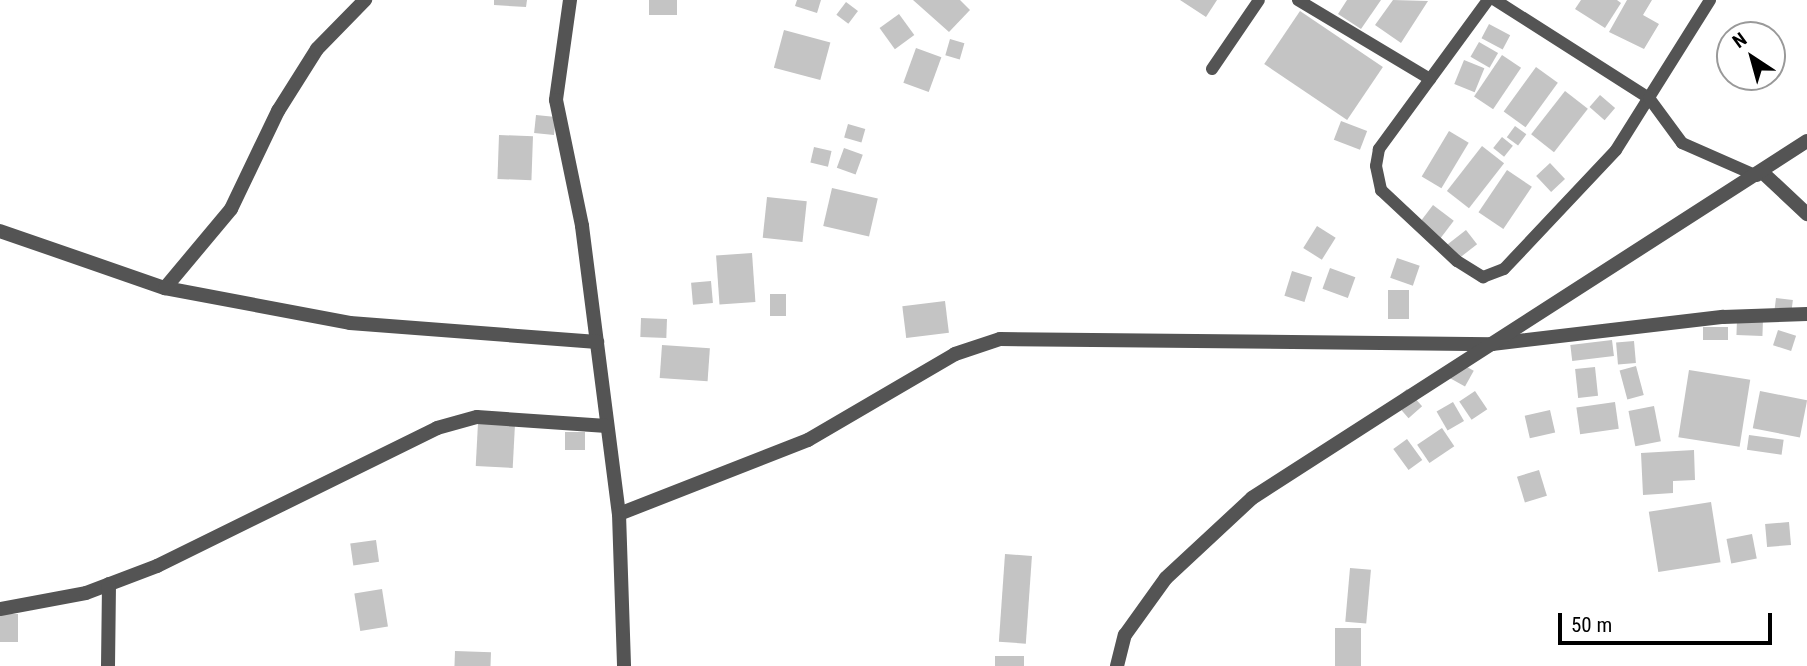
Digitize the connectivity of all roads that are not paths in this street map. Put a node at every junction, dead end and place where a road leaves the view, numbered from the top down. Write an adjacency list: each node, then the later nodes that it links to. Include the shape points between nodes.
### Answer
1 (365, 0): 15 (street, via 317,49 278,111 231,209)
2 (570, 0): 17 (street, via 556,100 582,226)
3 (1259, 0): 8 (lane)
4 (1298, 0): 9 (lane)
5 (1488, 0): 9 (lane)
6 (1495, 0): 10 (lane)
7 (1710, 0): 10 (lane)
8 (1212, 69)
9 (1430, 79): 10 (lane, via 1379,149 1377,179 1381,190 1457,261 1483,277 1504,269 1597,171)
10 (1648, 98): 12 (lane, via 1682,143)
11 (1807, 141): 12 (street)
12 (1760, 174): 13 (street); 18 (street)
13 (1807, 214)
14 (0, 231): 15 (street)
15 (165, 288): 17 (street, via 351,323)
16 (1807, 313): 18 (street, via 1723,317)
17 (597, 342): 19 (street)
18 (1492, 344): 20 (street, via 1000,340 955,354 808,440); 25 (street, via 1252,498 1166,578 1125,635)
19 (607, 426): 20 (street); 21 (street, via 477,417 437,428 157,566)
20 (619, 514): 24 (street)
21 (109, 584): 22 (street); 23 (street)
22 (0, 609)
23 (108, 666)
24 (624, 666)
25 (1117, 666)

